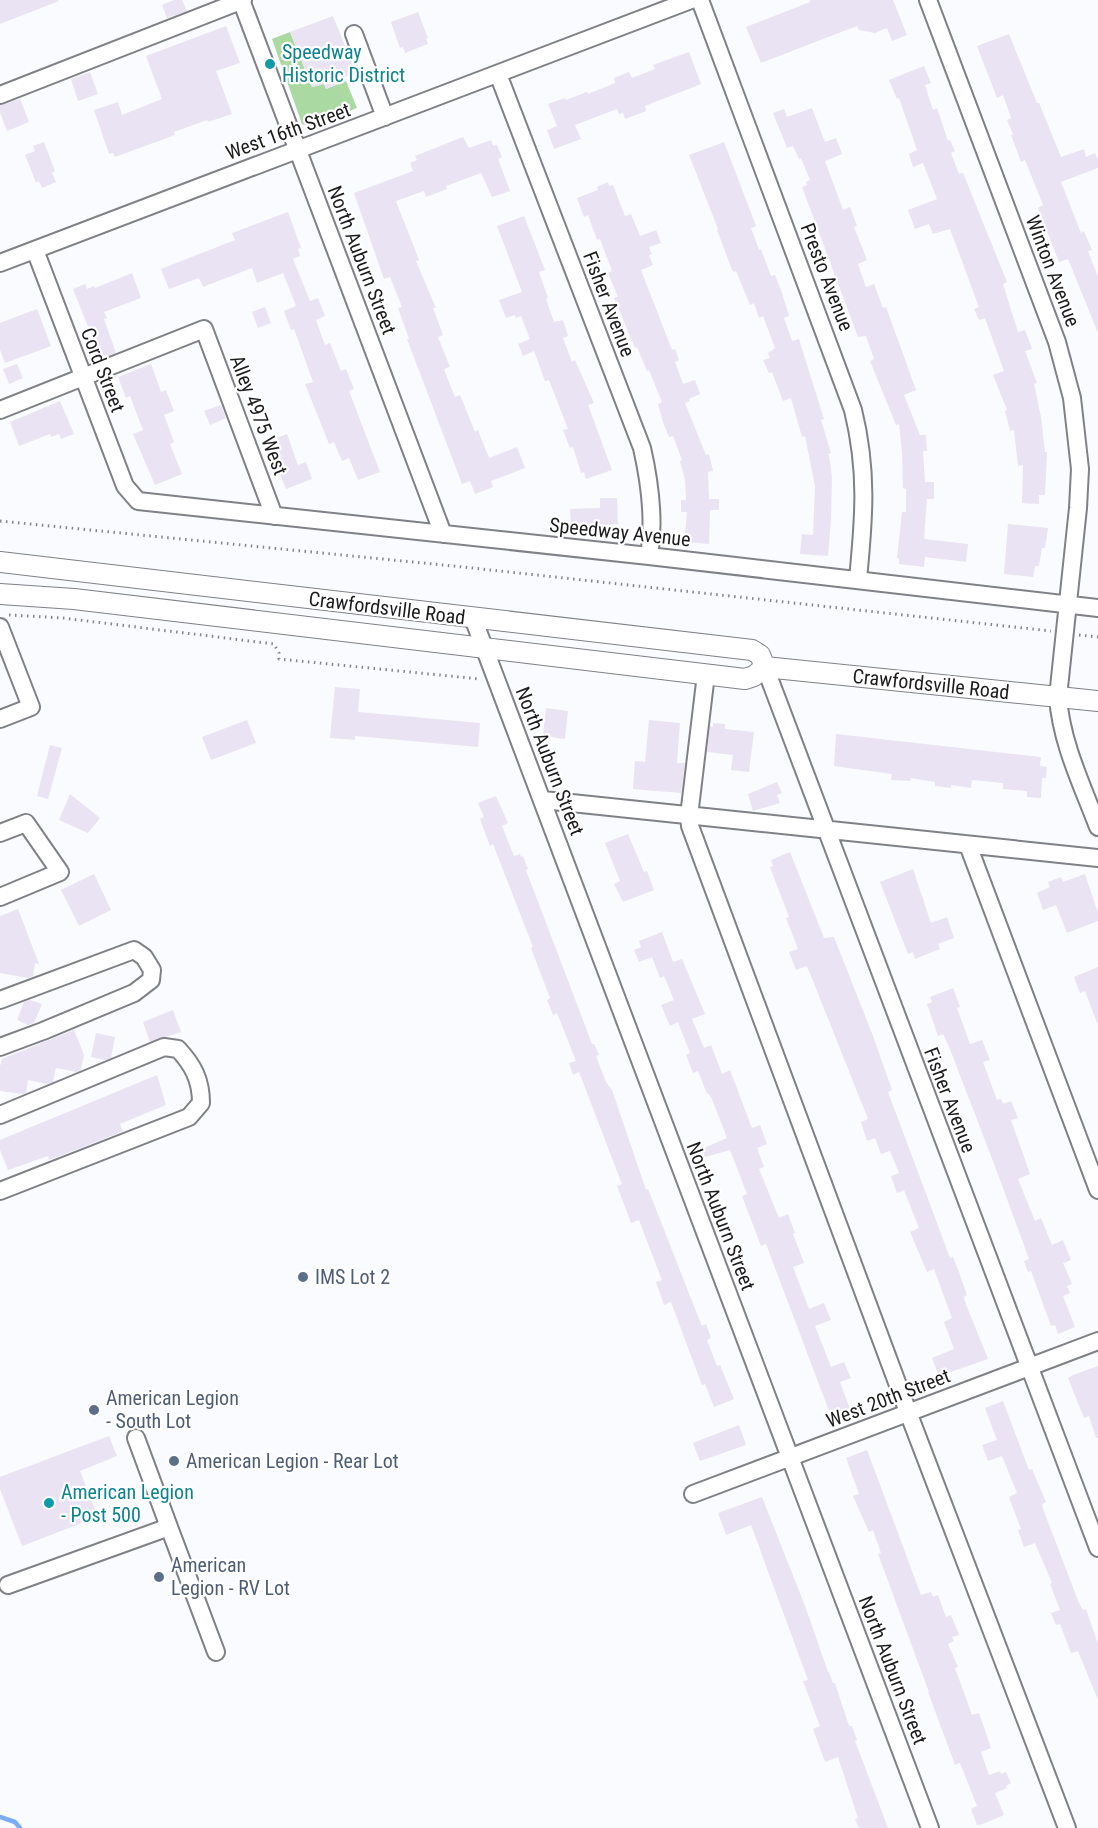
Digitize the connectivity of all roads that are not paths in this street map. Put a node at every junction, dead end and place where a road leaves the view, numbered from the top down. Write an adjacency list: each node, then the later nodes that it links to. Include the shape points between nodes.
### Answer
1 (242, 0): 7 (street); 9 (street, North Auburn Street)
2 (691, 0): 6 (street, West 16th Street)
3 (700, 0): 19 (street, Presto Avenue, via 853,410 864,473 865,516)
4 (928, 0): 21 (street, Winton Avenue, via 1068,378 1080,469)
5 (354, 34): 8 (street)
6 (498, 74): 8 (street, West 16th Street); 17 (street, Fisher Avenue, via 642,448 650,500)
7 (0, 96)
8 (385, 117): 9 (street, West 16th Street)
9 (298, 150): 10 (street, West 16th Street); 16 (street, North Auburn Street)
10 (34, 250): 11 (street, West 16th Street); 12 (street, Cord Street)
11 (0, 263)
12 (83, 377): 13 (street); 14 (street, Cord Street, via 125,486); 15 (street, Alley 4975 West, via 204,329)
13 (0, 410)
14 (138, 501): 15 (street, Speedway Avenue)
15 (274, 516): 16 (street, Speedway Avenue)
16 (443, 534): 17 (street, Speedway Avenue)
17 (649, 556): 19 (street, Speedway Avenue)
18 (0, 562): 23 (main road, Crawfordsville Road)
19 (858, 579): 21 (street, Speedway Avenue)
20 (0, 594): 25 (main road, Crawfordsville Road, via 74,599)
21 (1068, 604): 22 (street, Speedway Avenue); 28 (street, Winton Avenue)
22 (1098, 608)
23 (473, 618): 25 (street, North Auburn Street); 26 (main road, Crawfordsville Road, via 752,650 760,655)
24 (0, 627): 30 (street, via 31,707)
25 (485, 648): 27 (main road, Crawfordsville Road); 31 (street, North Auburn Street)
26 (765, 668): 27 (main road, Crawfordsville Road, via 750,678); 28 (main road, Crawfordsville Road); 34 (street, Fisher Avenue)
27 (706, 674): 32 (street)
28 (1058, 697): 29 (main road, Crawfordsville Road); 33 (street, via 1068,746)
29 (1098, 701)
30 (0, 719)
31 (543, 801): 32 (street); 48 (street, North Auburn Street)
32 (689, 816): 34 (street); 46 (street)
33 (1098, 827)
34 (825, 830): 36 (street); 45 (street, Fisher Avenue)
35 (0, 832): 38 (street, via 26,823 60,872)
36 (968, 845): 37 (street); 42 (street)
37 (1098, 858)
38 (0, 897)
39 (0, 1000): 40 (street, via 134,950 152,970 151,980 134,993)
40 (0, 1047)
41 (0, 1115): 43 (street, via 164,1047 178,1049 196,1072 201,1088 201,1103 189,1117)
42 (1098, 1190)
43 (0, 1191)
44 (1098, 1341): 45 (street, West 20th Street)
45 (1030, 1367): 46 (street, West 20th Street); 51 (street, Fisher Avenue)
46 (908, 1413): 48 (street, West 20th Street); 55 (street)
47 (136, 1438): 50 (street)
48 (790, 1457): 49 (street, West 20th Street); 54 (street, North Auburn Street)
49 (693, 1494)
50 (169, 1527): 52 (street); 53 (street)
51 (1098, 1548)
52 (8, 1585)
53 (216, 1652)
54 (930, 1828)
55 (1067, 1828)

